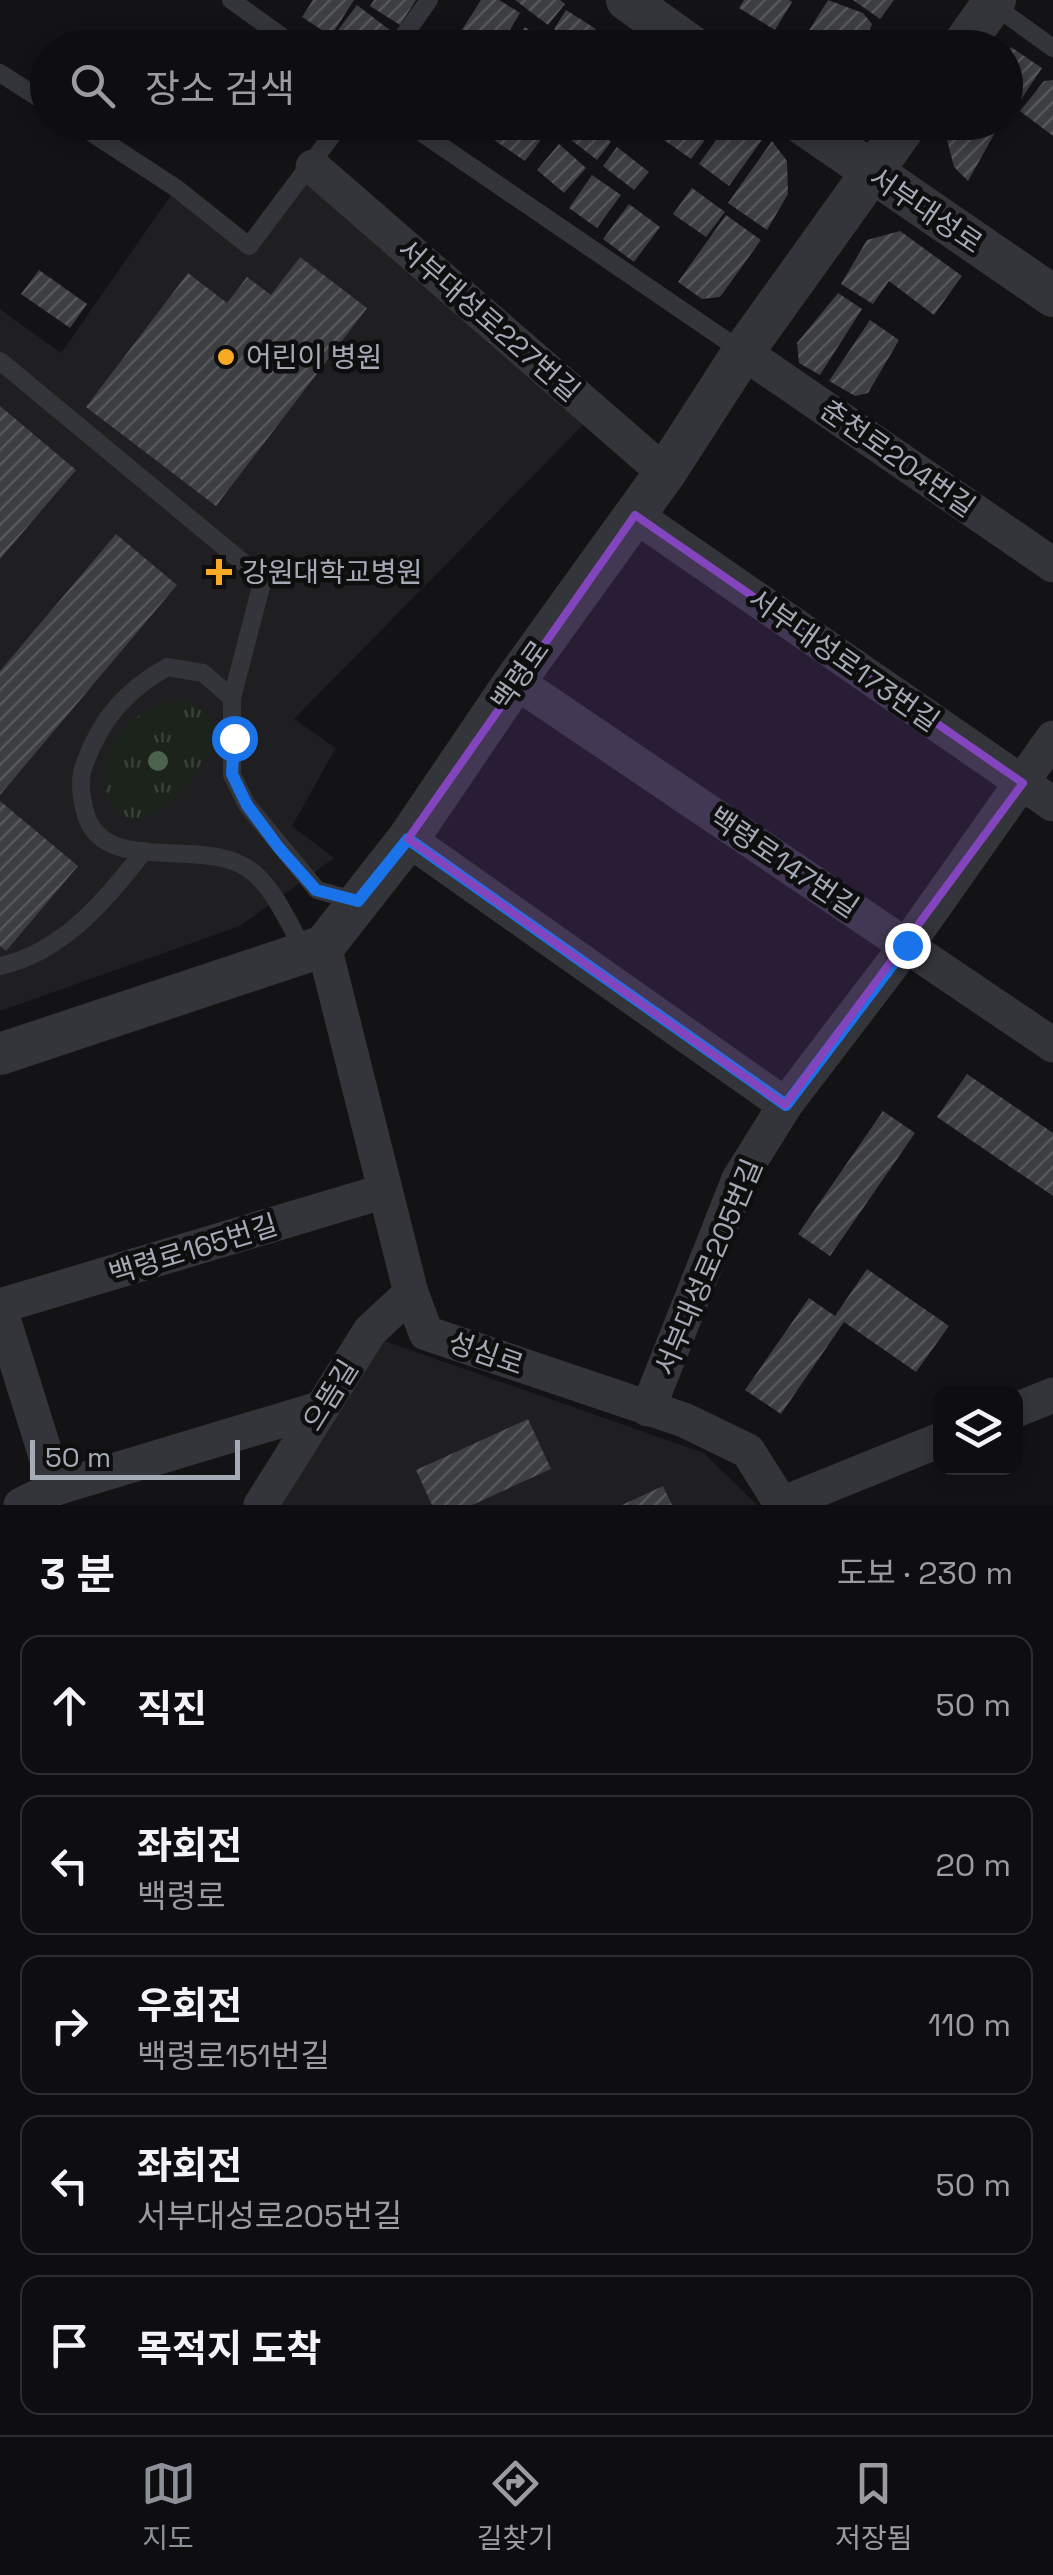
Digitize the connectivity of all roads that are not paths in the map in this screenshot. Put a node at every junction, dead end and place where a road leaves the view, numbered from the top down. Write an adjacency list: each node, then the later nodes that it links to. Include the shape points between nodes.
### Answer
1 (231, 0): 5 (lane)
2 (428, 0): 6 (lane)
3 (627, 0): 7 (street)
4 (993, 2): 8 (street); 9 (lane)
5 (273, 30)
6 (407, 30)
7 (669, 30)
8 (974, 30)
9 (1053, 48)
10 (0, 74): 11 (lane)
11 (30, 93)
12 (103, 140): 17 (lane, via 250,246)
13 (330, 140): 17 (lane)
14 (432, 140): 20 (lane)
15 (825, 140): 18 (street, 서부대성로)
16 (895, 140): 18 (street, 백령로)
17 (312, 167): 22 (street, 서부대성로227번길)
18 (872, 173): 19 (street, 서부대성로); 20 (street, 백령로)
19 (1053, 296)
20 (743, 352): 22 (street, 백령로); 24 (street, 춘천로204번길)
21 (0, 361): 26 (lane, via 263,579)
22 (665, 473): 23 (street, 백령로)
23 (635, 516): 25 (street, 백령로); 28 (street, 서부대성로173번길)
24 (1053, 565)
25 (514, 681): 30 (street, 백령로); 33 (street, 백령로147번길)
26 (232, 698): 31 (lane, via 203,674 167,667 133,687 100,728 82,768 80,798 91,831 112,848); 32 (lane, via 232,774 247,805 316,890)
27 (1053, 738): 28 (street, 서부대성로205번길)
28 (1022, 784): 29 (street, 서부대성로173번길); 33 (street, 서부대성로205번길)
29 (1053, 804)
30 (408, 839): 32 (street, 백령로); 38 (street)
31 (144, 851): 34 (lane, via 182,850 256,874); 35 (lane, via 108,899 32,960)
32 (358, 901): 34 (street, 백령로)
33 (907, 945): 36 (street, 백령로147번길); 38 (street, 서부대성로205번길)
34 (315, 949): 37 (street); 39 (street, 성심로)
35 (0, 966)
36 (1053, 1046)
37 (0, 1054)
38 (786, 1105): 45 (street, 서부대성로205번길, via 740,1180)
39 (385, 1191): 40 (street, 성심로); 41 (street, 백령로165번길)
40 (411, 1294): 44 (street, 으뜸길, via 370,1330); 45 (street, 성심로, via 426,1332)
41 (0, 1308): 47 (street, 백령로165번길)
42 (1053, 1395): 43 (street)
43 (1023, 1407)
44 (322, 1408): 47 (street); 49 (street, 으뜸길)
45 (648, 1409): 50 (street, 성심로, via 748,1451)
46 (933, 1443): 50 (street)
47 (56, 1488): 48 (street)
48 (21, 1505)
49 (262, 1505)
50 (782, 1505)

